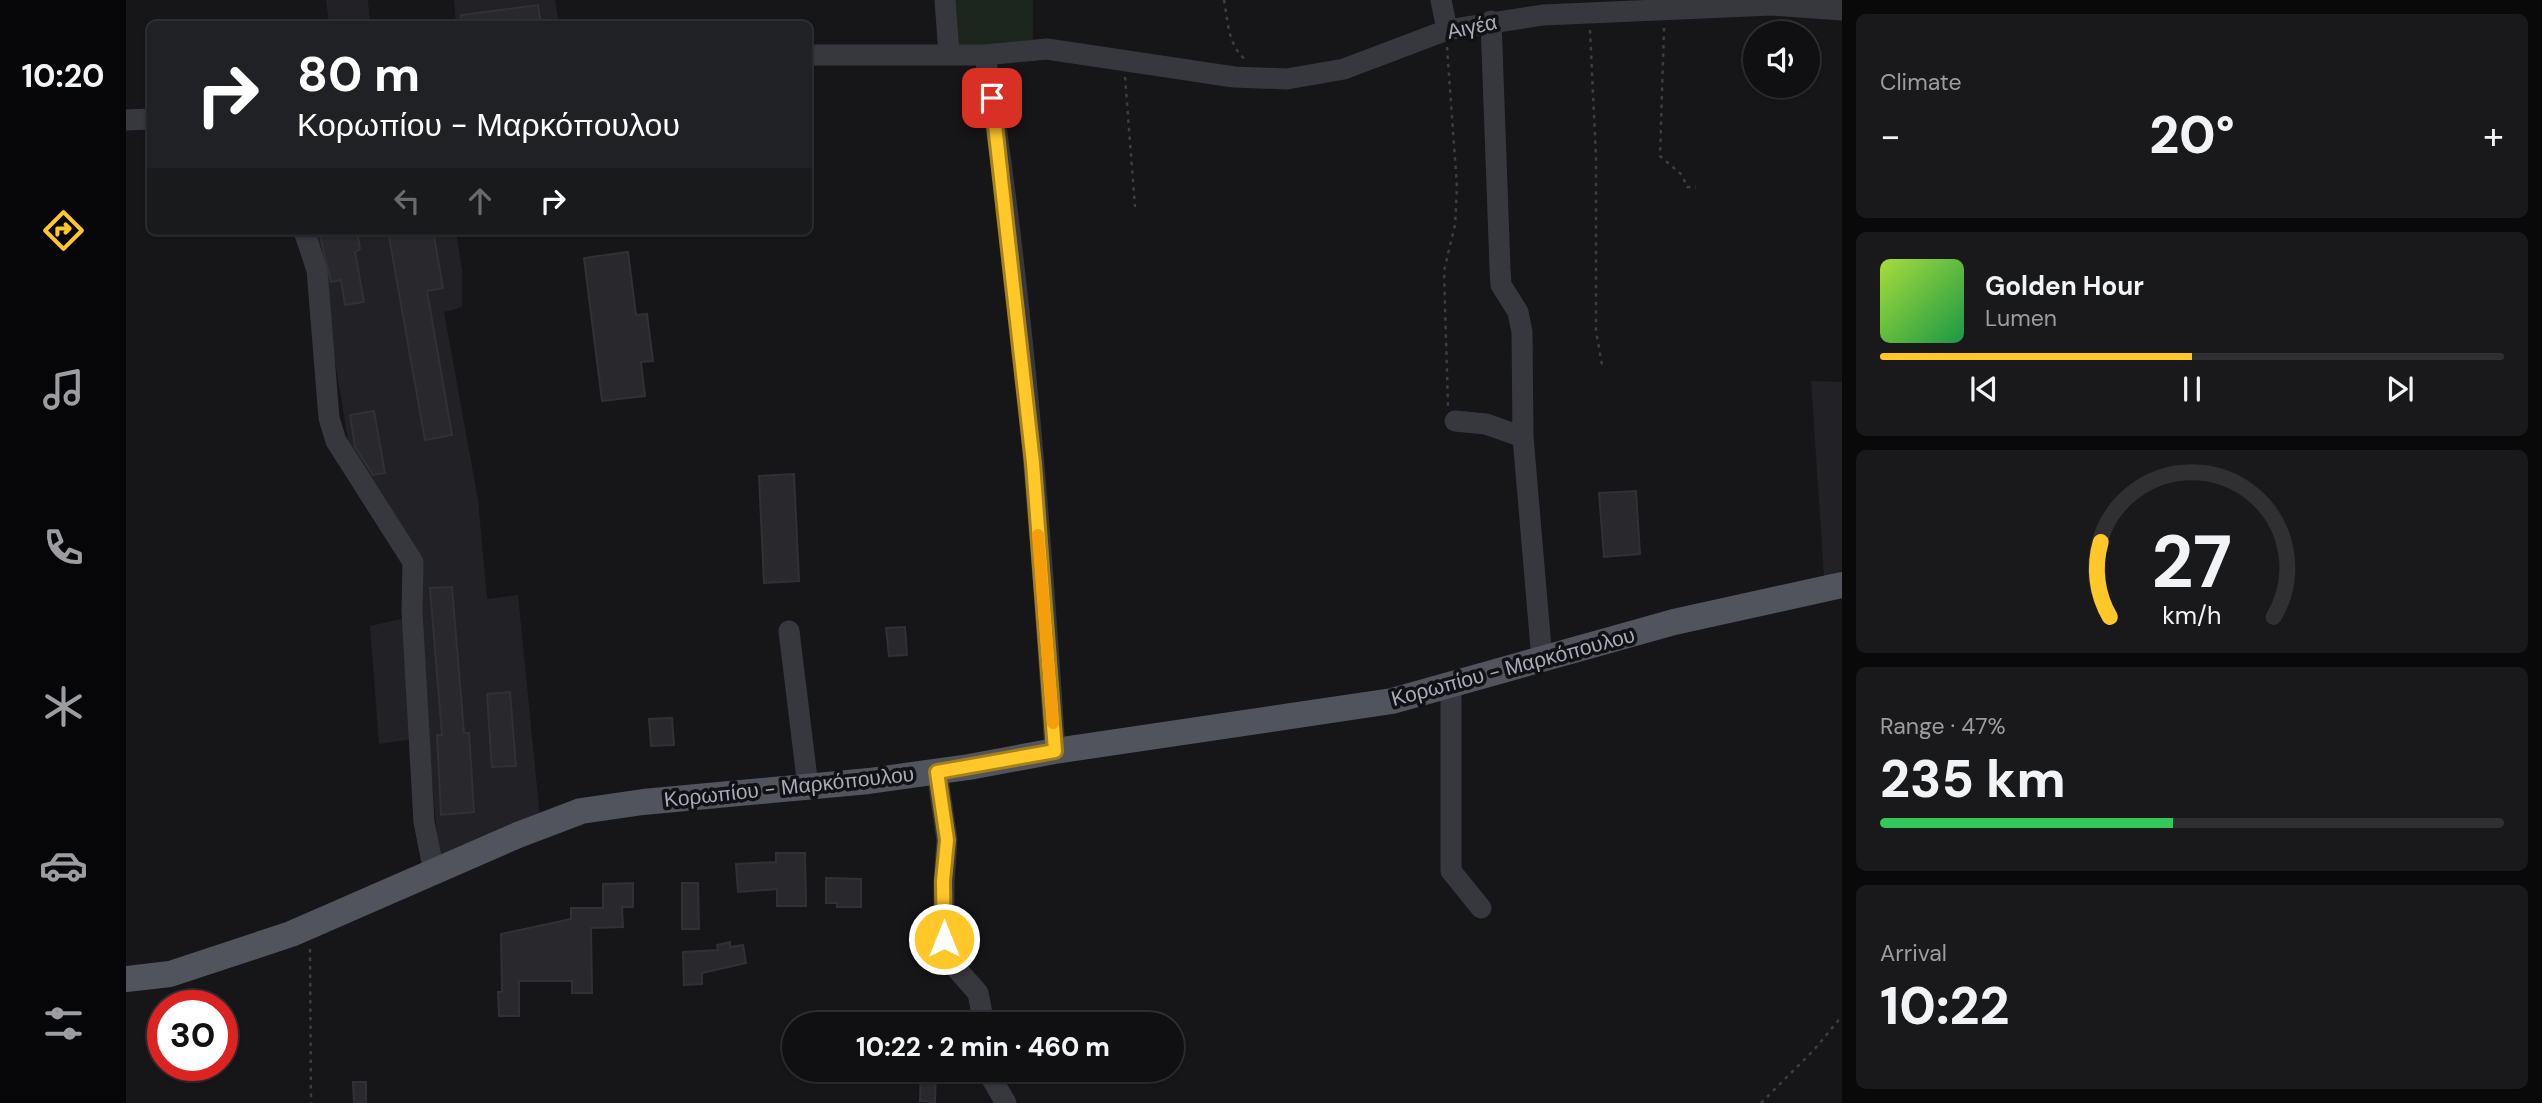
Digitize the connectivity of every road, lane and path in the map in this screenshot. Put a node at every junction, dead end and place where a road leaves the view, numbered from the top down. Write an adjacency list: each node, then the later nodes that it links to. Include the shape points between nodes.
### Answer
1 (945, 0): 10 (street)
2 (1224, 0): 14 (path, via 1232,44)
3 (1441, 0): 9 (street)
4 (1559, 7): 7 (street, Αιγέα); 8 (street, Αιγέα)
5 (1836, 7): 6 (street, Αιγέα)
6 (1665, 10): 7 (street, Αιγέα); 17 (path, via 1660,156 1682,175 1688,187)
7 (1590, 13): 20 (path, via 1596,331)
8 (1491, 21): 9 (street, Αιγέα); 22 (street, via 1500,268 1502,285 1518,312 1522,332)
9 (1447, 30): 14 (street, Αιγέα, via 1344,69 1287,79); 21 (path, via 1457,187 1455,225 1444,271)
10 (950, 54): 11 (street, Αιγέα); 12 (street, Αιγέα)
11 (812, 55)
12 (985, 55): 13 (street, Αιγέα, via 1047,49); 27 (street, via 1033,463)
13 (1129, 60): 14 (street, Αιγέα); 18 (path, via 1125,77)
14 (1258, 78)
15 (147, 119): 16 (street)
16 (126, 120)
17 (1696, 187)
18 (1135, 207)
19 (305, 235): 30 (street, via 317,270 336,441 413,562 424,822)
20 (1602, 365)
21 (1452, 414): 22 (street)
22 (1523, 437): 25 (street)
23 (1842, 585): 25 (main road, Κορωπίου - Μαρκόπουλου, via 1674,622)
24 (789, 631): 29 (street)
25 (1542, 660): 26 (main road, Κορωπίου - Μαρκόπουλου)
26 (1451, 687): 27 (main road, Κορωπίου - Μαρκόπουλου, via 1392,701); 31 (street, via 1451,871)
27 (1055, 751): 28 (main road, Κορωπίου - Μαρκόπουλου)
28 (937, 772): 29 (main road, Κορωπίου - Μαρκόπουλου); 34 (street, via 947,840 944,939 956,968 978,993)
29 (808, 787): 30 (main road, Κορωπίου - Μαρκόπουλου, via 582,811)
30 (433, 872): 32 (main road, Κορωπίου - Μαρκόπουλου)
31 (1481, 908)
32 (310, 926): 33 (main road, Κορωπίου - Μαρκόπουλου, via 226,958 170,974); 37 (path)
33 (126, 979)
34 (982, 1012)
35 (1842, 1016): 39 (path)
36 (994, 1082): 38 (street)
37 (311, 1103)
38 (1006, 1103)
39 (1761, 1103)

